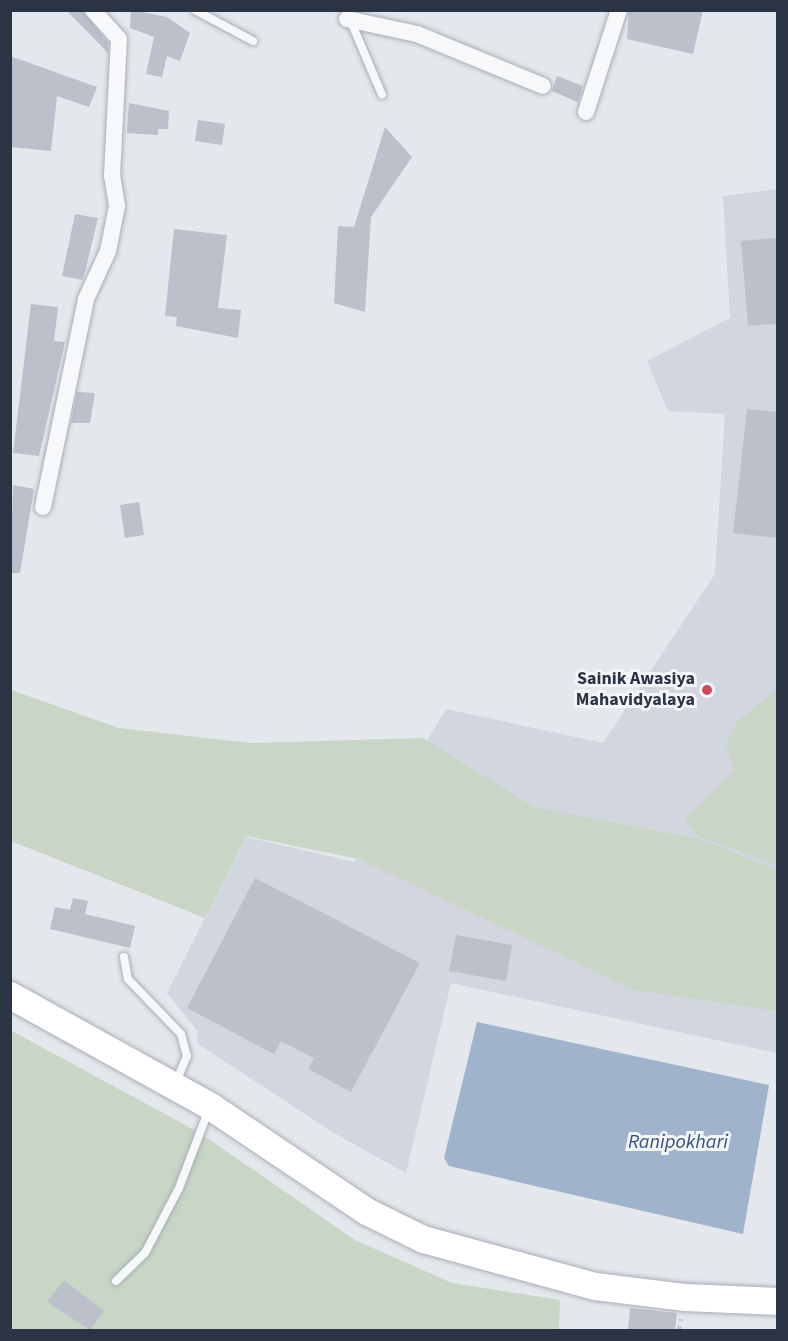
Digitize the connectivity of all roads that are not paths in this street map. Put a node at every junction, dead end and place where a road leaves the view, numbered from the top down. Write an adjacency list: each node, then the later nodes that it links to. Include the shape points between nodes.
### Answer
1 (93, 10): 9 (street, via 119,39 112,176 117,206 108,251 86,299)
2 (195, 10): 5 (lane)
3 (619, 10): 8 (street)
4 (346, 15): 6 (street, via 417,34); 7 (lane)
5 (254, 41)
6 (543, 86)
7 (382, 95)
8 (586, 112)
9 (43, 507)
10 (124, 957): 12 (lane, via 128,979 181,1034 187,1056)
11 (10, 994): 12 (main road)
12 (175, 1085): 13 (main road)
13 (210, 1106): 14 (lane, via 179,1188 145,1253); 15 (main road, via 366,1212 423,1239 595,1286 685,1298)
14 (116, 1281)
15 (777, 1301)

